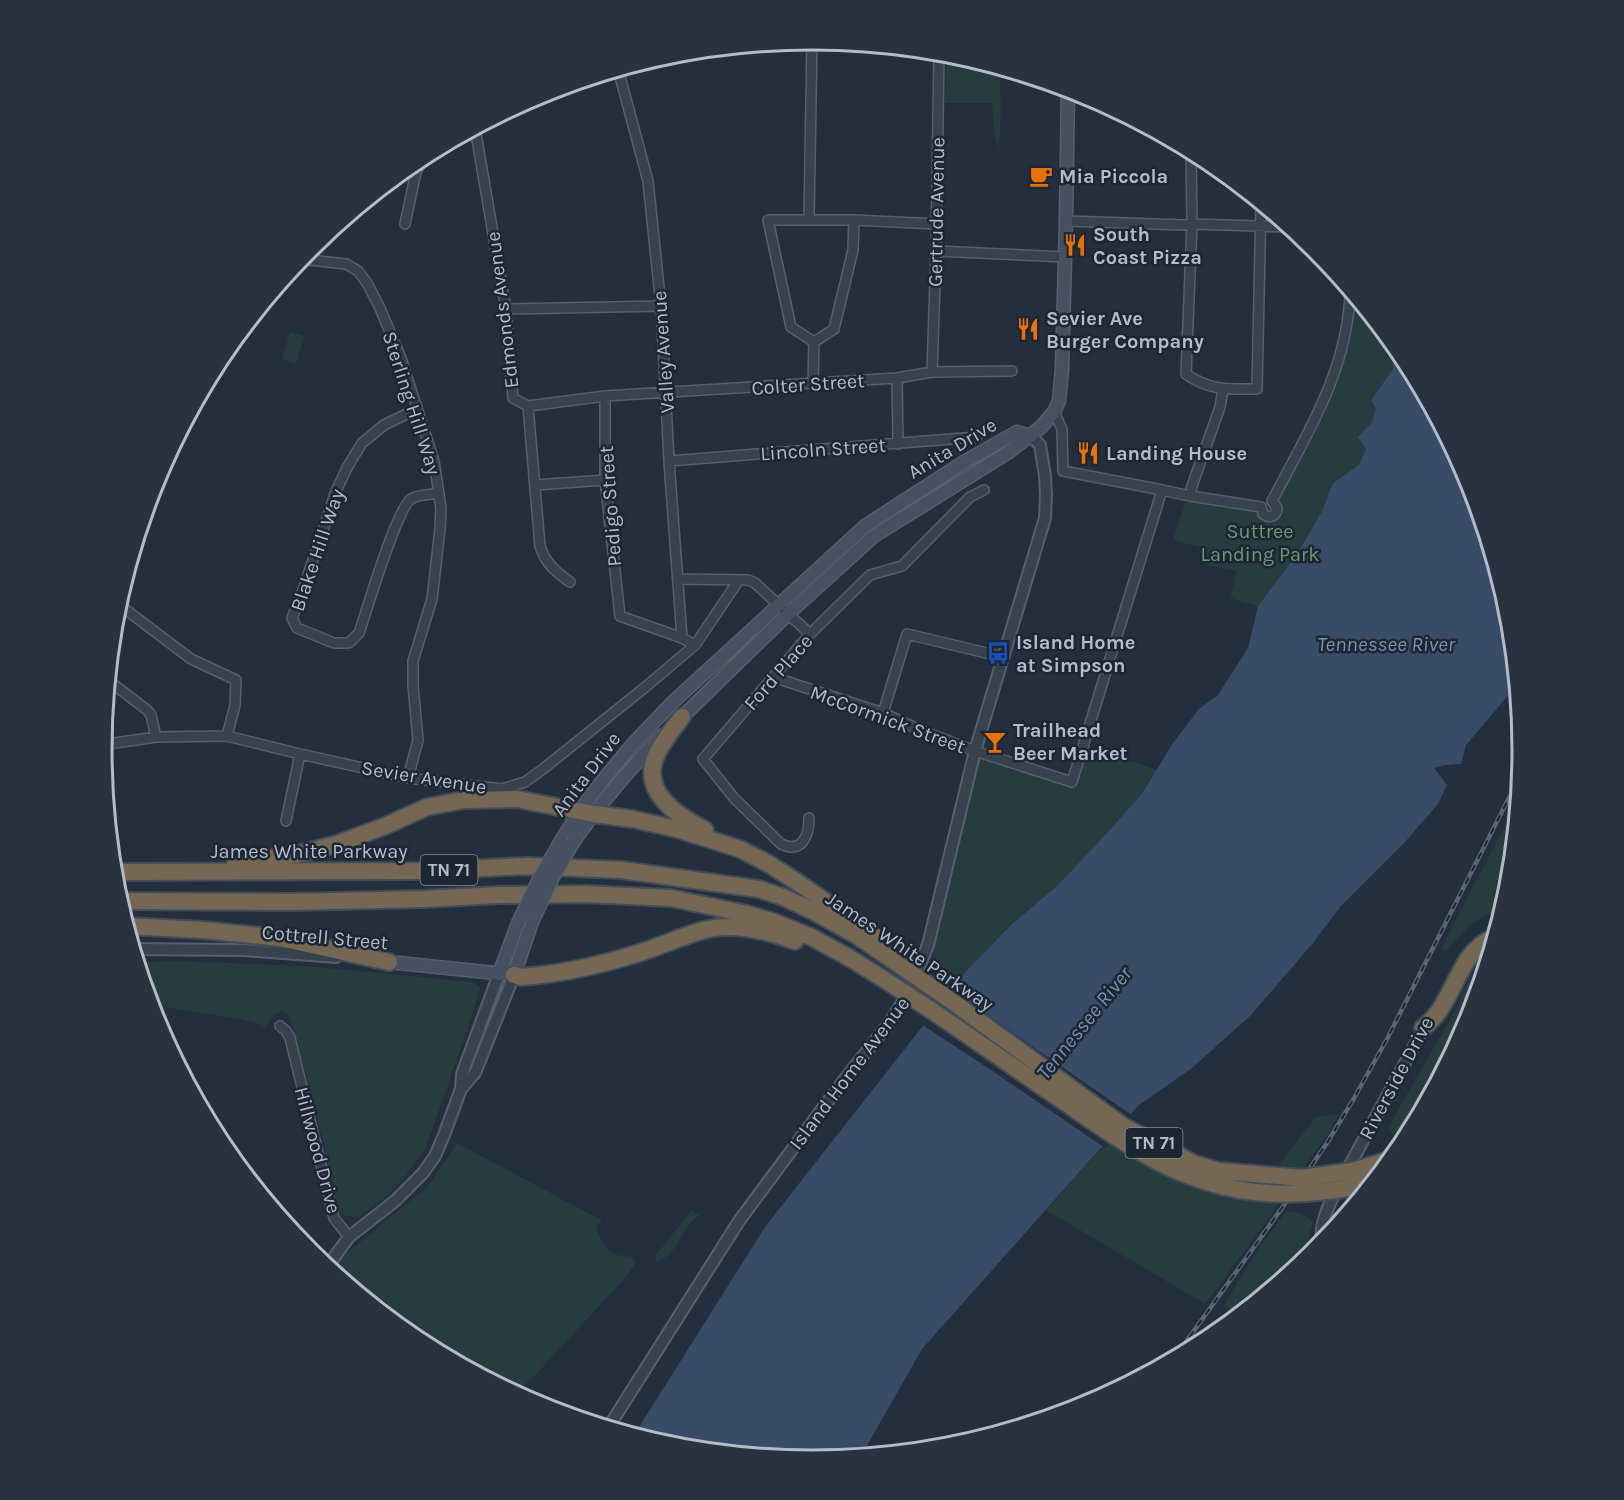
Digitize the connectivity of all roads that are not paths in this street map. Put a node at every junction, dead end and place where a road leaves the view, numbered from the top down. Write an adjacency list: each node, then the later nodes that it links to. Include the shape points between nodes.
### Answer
1 (812, 50): 9 (street)
2 (939, 61): 13 (street, Gertrude Avenue)
3 (620, 76): 21 (street, Valley Avenue, via 648,181)
4 (1067, 98): 11 (main road)
5 (477, 135): 22 (street, Edmonds Avenue)
6 (1191, 162): 14 (street)
7 (416, 173): 12 (street)
8 (1261, 212): 15 (street)
9 (809, 219): 10 (street); 23 (street, via 768,220 791,327)
10 (854, 220): 13 (street); 23 (street, via 853,250 834,329)
11 (1066, 221): 14 (street); 18 (main road)
12 (405, 224)
13 (936, 224): 17 (street, Gertrude Avenue)
14 (1192, 224): 15 (street); 28 (street, via 1186,375)
15 (1260, 225): 16 (street); 28 (street, via 1257,389)
16 (1277, 226)
17 (936, 251): 18 (street); 24 (street, Gertrude Avenue)
18 (1065, 257): 33 (main road, via 1061,388)
19 (312, 260): 32 (street, Sterling Hill Way, via 346,264 367,283 401,358)
20 (1349, 300): 44 (street, via 1335,372)
21 (661, 306): 22 (street); 29 (street, Valley Avenue)
22 (506, 309): 31 (street, Edmonds Avenue, via 513,398)
23 (813, 342): 27 (street)
24 (932, 372): 25 (street, Colter Street); 26 (street, Colter Street)
25 (1012, 372)
26 (897, 378): 27 (street, Colter Street); 36 (street)
27 (813, 383): 29 (street, Colter Street)
28 (1223, 390): 43 (street)
29 (665, 393): 30 (street, Colter Street); 37 (street, Valley Avenue)
30 (605, 396): 31 (street, Colter Street); 38 (street, Pedigo Street)
31 (528, 406): 39 (street, Edmonds Avenue)
32 (417, 409): 42 (street, Sterling Hill Way, via 434,461); 42 (street, Blake Hill Way, via 384,425 362,443 348,466 292,618 297,628 334,643 349,643 359,633 398,520 408,503 413,497)
33 (1054, 412): 34 (main road); 41 (street, via 1062,429 1063,471)
34 (1031, 436): 49 (main road, Anita Drive, via 1017,432 890,509 865,526); 51 (main road, Anita Drive, via 874,536); 55 (street, Island Home Avenue, via 1040,445 1045,518)
35 (977, 437): 36 (street, Lincoln Street)
36 (898, 444): 37 (street, Lincoln Street)
37 (669, 461): 46 (street, Valley Avenue)
38 (605, 480): 39 (street); 53 (street, Pedigo Street, via 620,616)
39 (535, 485): 48 (street, Edmonds Avenue, via 543,556 556,573)
40 (984, 490): 52 (street, Ford Place, via 970,497 902,566 870,575)
41 (1162, 490): 43 (street); 63 (street, McCormick Street, via 1072,782)
42 (439, 494): 65 (street, Sterling Hill Way, via 440,529 432,599 413,661 418,740)
43 (1190, 496): 45 (street)
44 (1272, 501): 45 (street); 45 (street, via 1277,508 1272,516 1263,514)
45 (1261, 507)
46 (678, 579): 47 (street); 53 (street, Valley Avenue)
47 (739, 580): 49 (street, via 754,583); 54 (street, Sevier Avenue)
48 (570, 582)
49 (778, 605): 51 (street); 66 (main road, Anita Drive, via 673,702 625,753)
50 (126, 610): 60 (street, via 192,659 236,680)
51 (788, 614): 52 (street); 59 (main road, Anita Drive)
52 (810, 634): 56 (street, Ford Place)
53 (682, 638): 54 (street)
54 (695, 645): 65 (street, Sevier Avenue, via 525,782 502,789)
55 (1003, 657): 58 (street, via 907,634); 63 (street, Island Home Avenue)
56 (773, 677): 58 (street, McCormick Street); 67 (street, Ford Place, via 703,759 734,798 781,844 789,848 800,844 809,830)
57 (115, 685): 61 (street, via 147,710)
58 (883, 712): 63 (street, McCormick Street)
59 (682, 717): 66 (main road, Anita Drive); 69 (highway, via 655,758 652,776 657,793 688,822)
60 (227, 736): 61 (street, Sevier Avenue); 64 (street, Sevier Avenue)
61 (156, 737): 62 (street, Sevier Avenue)
62 (112, 743)
63 (975, 751): 87 (street, Island Home Avenue, via 928,945 908,994 739,1221)
64 (300, 754): 65 (street, Sevier Avenue); 68 (street)
65 (408, 778)
66 (587, 812): 69 (highway, via 677,829); 71 (highway, via 517,800 464,800 427,807 337,844 299,854); 78 (main road, Anita Drive, bridge); 78 (main road, Anita Drive, bridge, via 561,841 539,879 518,923)
67 (809, 818)
68 (286, 820)
69 (740, 849): 79 (highway, bridge, via 875,935)
70 (122, 872): 71 (highway, James White Parkway / TN 71)
71 (179, 872): 79 (highway, James White Parkway / TN 71, bridge, via 419,871 528,866 622,870 759,889 813,911 856,935)
72 (128, 901): 74 (highway, TN 71, via 290,902 585,894 671,898 713,906)
73 (134, 926): 77 (highway, via 280,938)
74 (772, 928): 78 (highway, via 706,929 638,953 569,971 521,977); 83 (highway, James White Parkway / TN 71, bridge, via 824,953 848,957 1112,1135 1165,1166 1214,1184 1254,1192 1307,1194)
75 (1486, 940): 81 (highway, via 1472,954 1440,1010)
76 (141, 949): 77 (street, Cottrell Street, via 244,950)
77 (388, 962): 78 (main road, Cottrell Street)
78 (506, 974): 85 (street, Anita Drive, via 475,1072 460,1089 435,1156 395,1202)
79 (953, 1002): 82 (highway, James White Parkway / TN 71, bridge, via 1123,1126 1195,1164 1219,1172 1302,1178)
80 (280, 1026): 85 (street, Hillwood Drive, via 290,1038 334,1218)
81 (1423, 1028): 84 (street, Riverside Drive, via 1330,1203)
82 (1377, 1164)
83 (1360, 1186)
84 (1322, 1230)
85 (349, 1237): 86 (street, Hillwood Drive)
86 (332, 1260)
87 (612, 1421)

